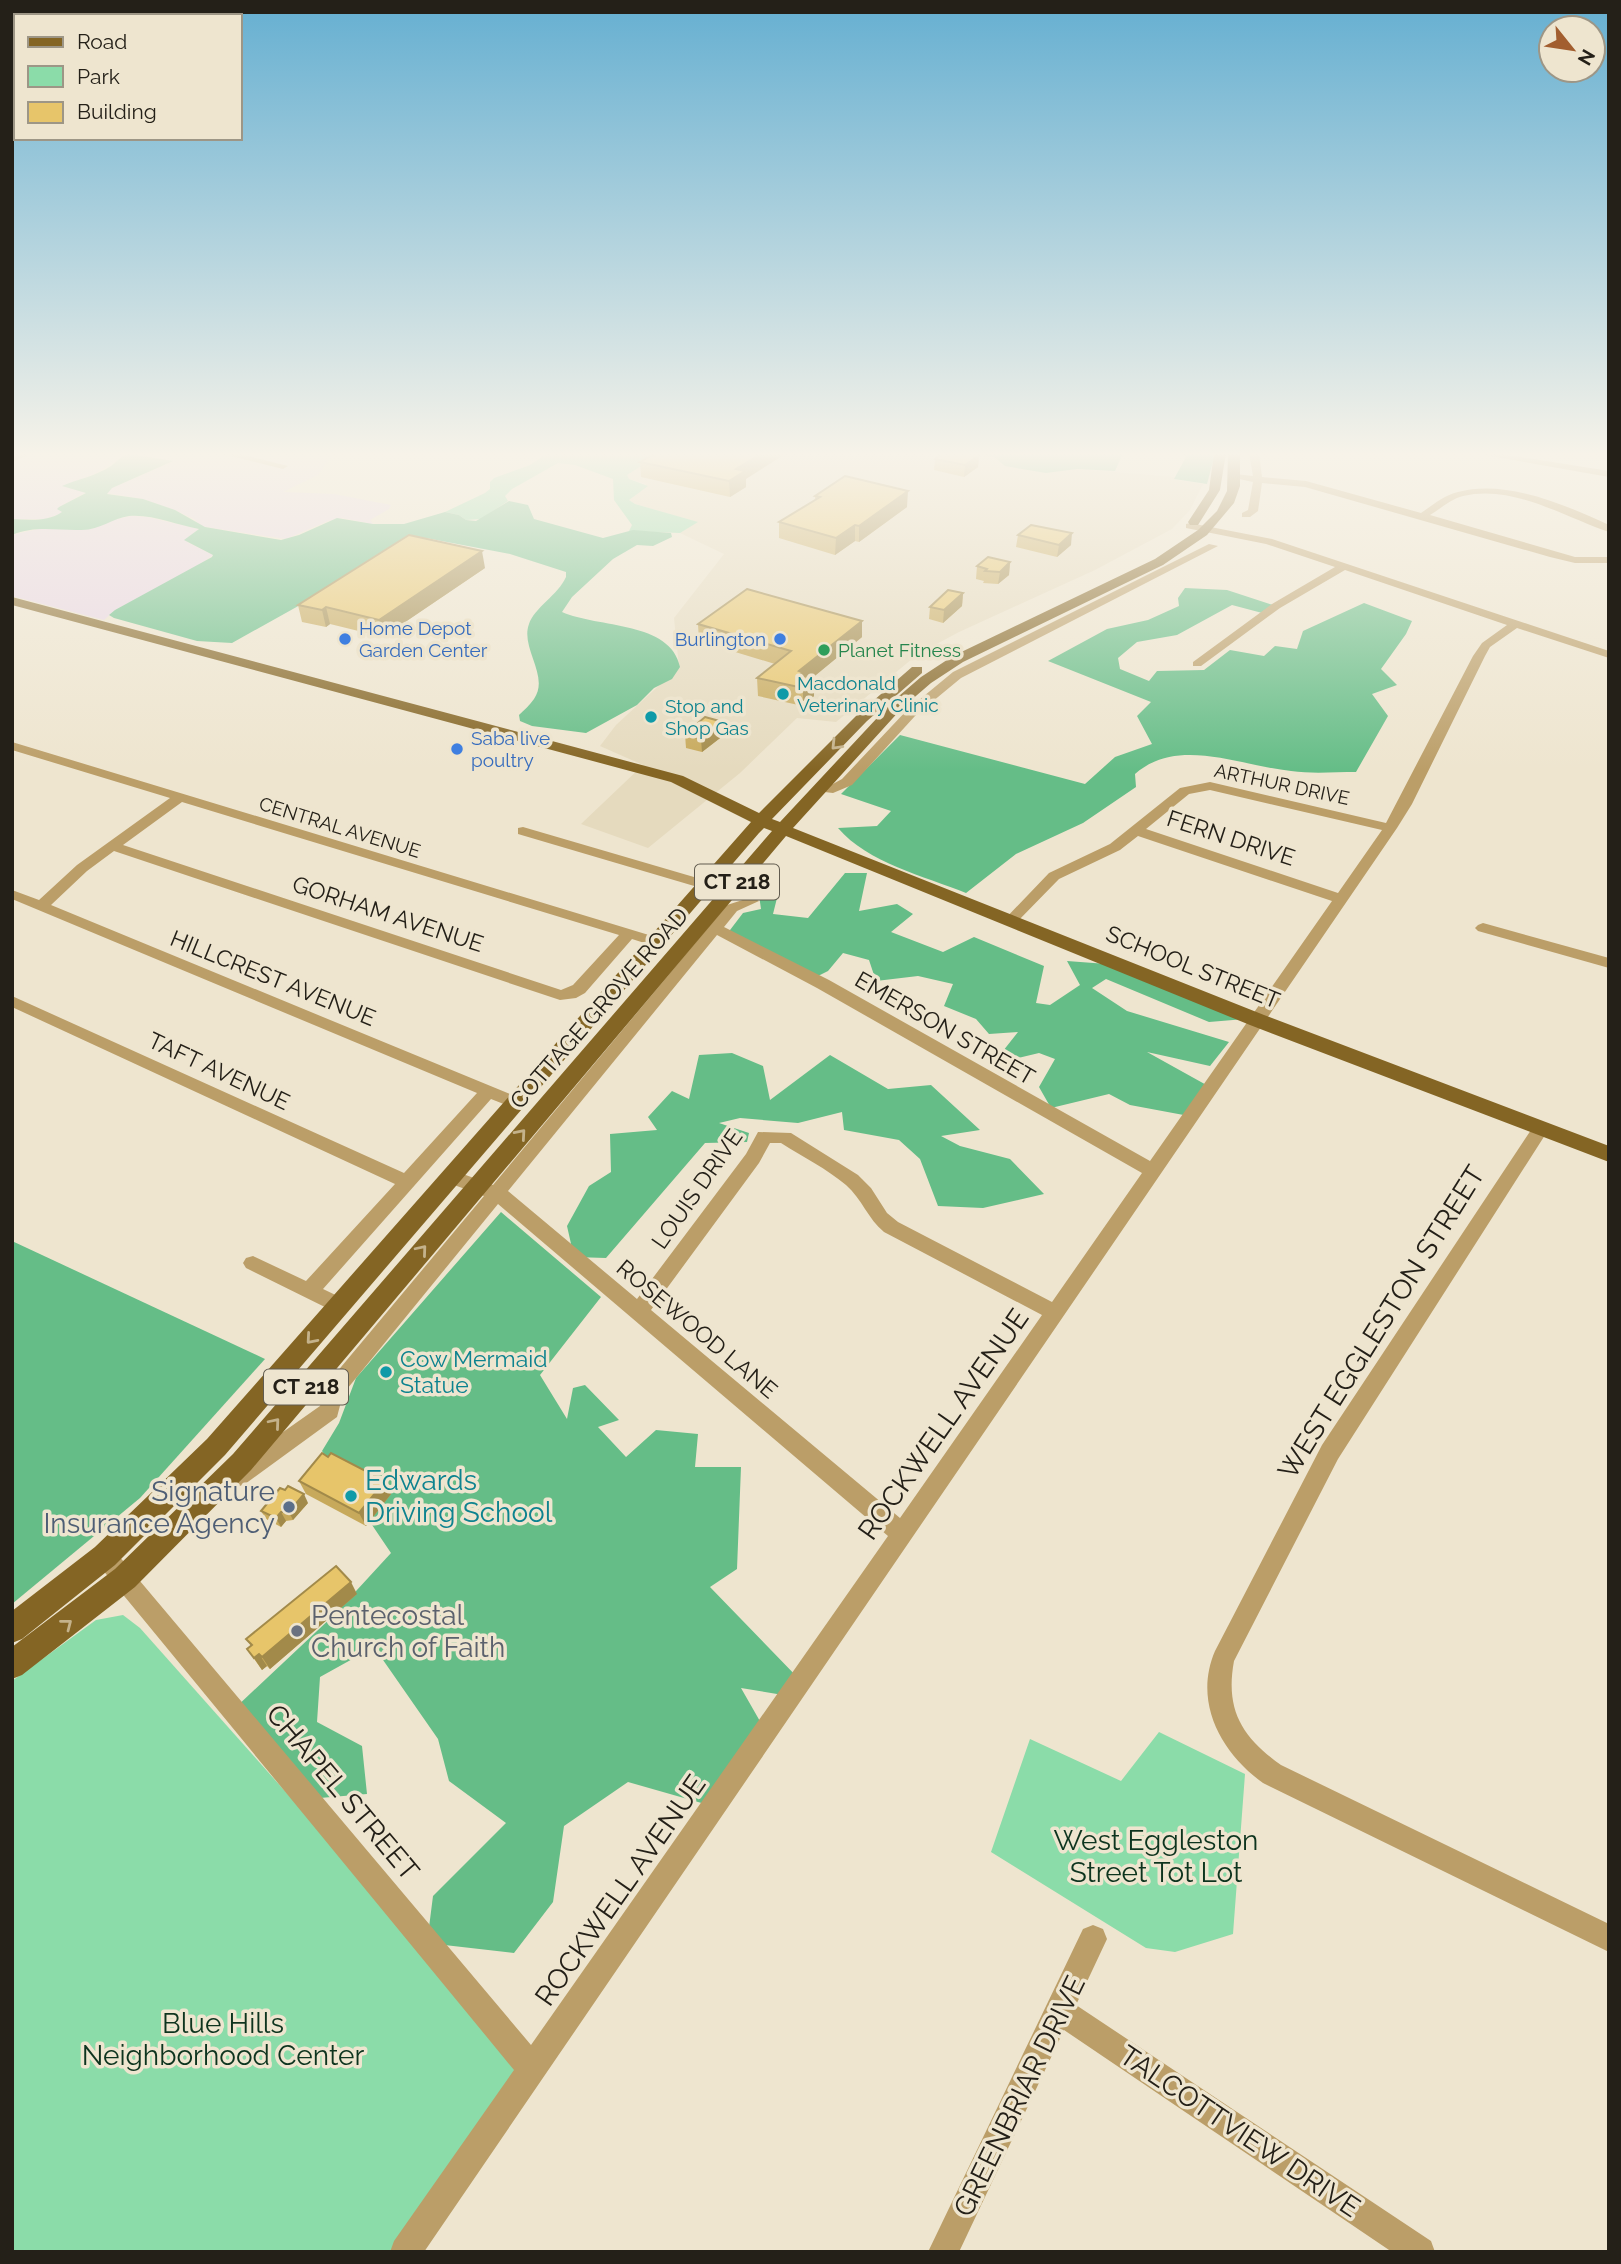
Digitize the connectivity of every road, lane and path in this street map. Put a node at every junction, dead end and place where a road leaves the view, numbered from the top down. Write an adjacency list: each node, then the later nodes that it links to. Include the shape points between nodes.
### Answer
1 (1141, 559): 8 (main road, COTTAGE GROVE ROAD / CT 218)
2 (1163, 559): 8 (main road, COTTAGE GROVE ROAD / CT 218)
3 (1186, 559): 11 (street, COTTAGE GROVE ROAD)
4 (1322, 559): 7 (street)
5 (1569, 559): 6 (street)
6 (1609, 559)
7 (1344, 566): 10 (street); 14 (street, via 1276,606)
8 (1094, 587): 11 (main road, COTTAGE GROVE ROAD / CT 218); 13 (main road, COTTAGE GROVE ROAD / CT 218)
9 (12, 601): 20 (main road, SCHOOL STREET, via 640,768 699,788)
10 (1515, 624): 12 (street); 21 (street, ROCKWELL AVENUE, via 1486,645 1479,656)
11 (1029, 631): 13 (main road, COTTAGE GROVE ROAD / CT 218); 16 (street, COTTAGE GROVE ROAD, via 928,696)
12 (1609, 655)
13 (950, 656): 15 (main road, COTTAGE GROVE ROAD / CT 218); 20 (main road, COTTAGE GROVE ROAD / CT 218, one-way to 20, via 892,689)
14 (1197, 664)
15 (876, 727): 16 (street); 18 (main road, COTTAGE GROVE ROAD / CT 218)
16 (893, 732): 18 (street, COTTAGE GROVE ROAD, via 847,782 833,789)
17 (12, 746): 19 (street, CENTRAL AVENUE)
18 (821, 788): 22 (main road, COTTAGE GROVE ROAD / CT 218)
19 (180, 797): 25 (street); 34 (street, CENTRAL AVENUE)
20 (762, 821): 22 (main road, SCHOOL STREET); 26 (main road, COTTAGE GROVE ROAD / CT 218)
21 (1390, 828): 24 (street, ARTHUR DRIVE, via 1210,786 1185,791); 28 (street, ROCKWELL AVENUE)
22 (783, 829): 31 (main road, SCHOOL STREET); 46 (main road, COTTAGE GROVE ROAD / CT 218, one-way to 22)
23 (523, 831): 26 (street)
24 (1138, 831): 28 (street, FERN DRIVE); 31 (street, FERN DRIVE, via 1054,876)
25 (112, 846): 30 (street); 34 (street, GORHAM AVENUE, via 560,995 579,989)
26 (706, 885): 35 (main road, COTTAGE GROVE ROAD / CT 218)
27 (12, 894): 30 (street, HILLCREST AVENUE)
28 (1341, 899): 38 (street, ROCKWELL AVENUE)
29 (752, 901): 32 (street, COTTAGE GROVE ROAD, via 732,908)
30 (41, 906): 39 (street, HILLCREST AVENUE)
31 (1010, 921): 38 (main road, SCHOOL STREET)
32 (715, 928): 43 (street, EMERSON STREET); 46 (street, COTTAGE GROVE ROAD)
33 (1483, 928): 36 (street)
34 (629, 934): 35 (street, CENTRAL AVENUE)
35 (657, 942): 40 (main road, COTTAGE GROVE ROAD / CT 218)
36 (1609, 964)
37 (12, 1001): 45 (street, TAFT AVENUE)
38 (1257, 1020): 41 (main road, SCHOOL STREET); 43 (street, ROCKWELL AVENUE)
39 (488, 1091): 40 (street, HILLCREST AVENUE); 45 (street)
40 (516, 1103): 44 (main road, COTTAGE GROVE ROAD / CT 218)
41 (1541, 1128): 42 (main road, SCHOOL STREET); 58 (street, WEST EGGLESTON STREET, via 1331,1452 1223,1659 1219,1701 1233,1738 1272,1774)
42 (1609, 1154)
43 (1151, 1170): 51 (street, ROCKWELL AVENUE)
44 (452, 1177): 46 (street, ROSEWOOD LANE); 49 (main road, COTTAGE GROVE ROAD / CT 218)
45 (407, 1182): 48 (street)
46 (487, 1190): 50 (street, ROSEWOOD LANE); 52 (main road, COTTAGE GROVE ROAD / CT 218, one-way to 46); 52 (street, COTTAGE GROVE ROAD, via 333,1391 330,1411)
47 (253, 1263): 48 (street)
48 (309, 1292): 49 (street)
49 (339, 1306): 54 (main road, COTTAGE GROVE ROAD / CT 218, one-way to 54, via 216,1447)
50 (639, 1311): 51 (street, LOUIS DRIVE, via 753,1158 764,1136 785,1137 852,1180 891,1227); 53 (street, ROSEWOOD LANE)
51 (1054, 1312): 53 (street, ROCKWELL AVENUE)
52 (210, 1494): 55 (main road, COTTAGE GROVE ROAD / CT 218)
53 (901, 1534): 61 (street, ROCKWELL AVENUE)
54 (105, 1556): 55 (street, CHAPEL STREET); 56 (main road, COTTAGE GROVE ROAD / CT 218)
55 (125, 1578): 57 (main road, COTTAGE GROVE ROAD / CT 218, one-way to 55); 61 (street, CHAPEL STREET)
56 (12, 1629)
57 (12, 1665)
58 (1609, 1938)
59 (1093, 1939): 60 (street, GREENBRIAR DRIVE)
60 (1060, 2011): 63 (street, GREENBRIAR DRIVE); 64 (street, TALCOTTVIEW DRIVE)
61 (531, 2068): 62 (street, ROCKWELL AVENUE)
62 (405, 2252)
63 (943, 2252)
64 (1420, 2252)

